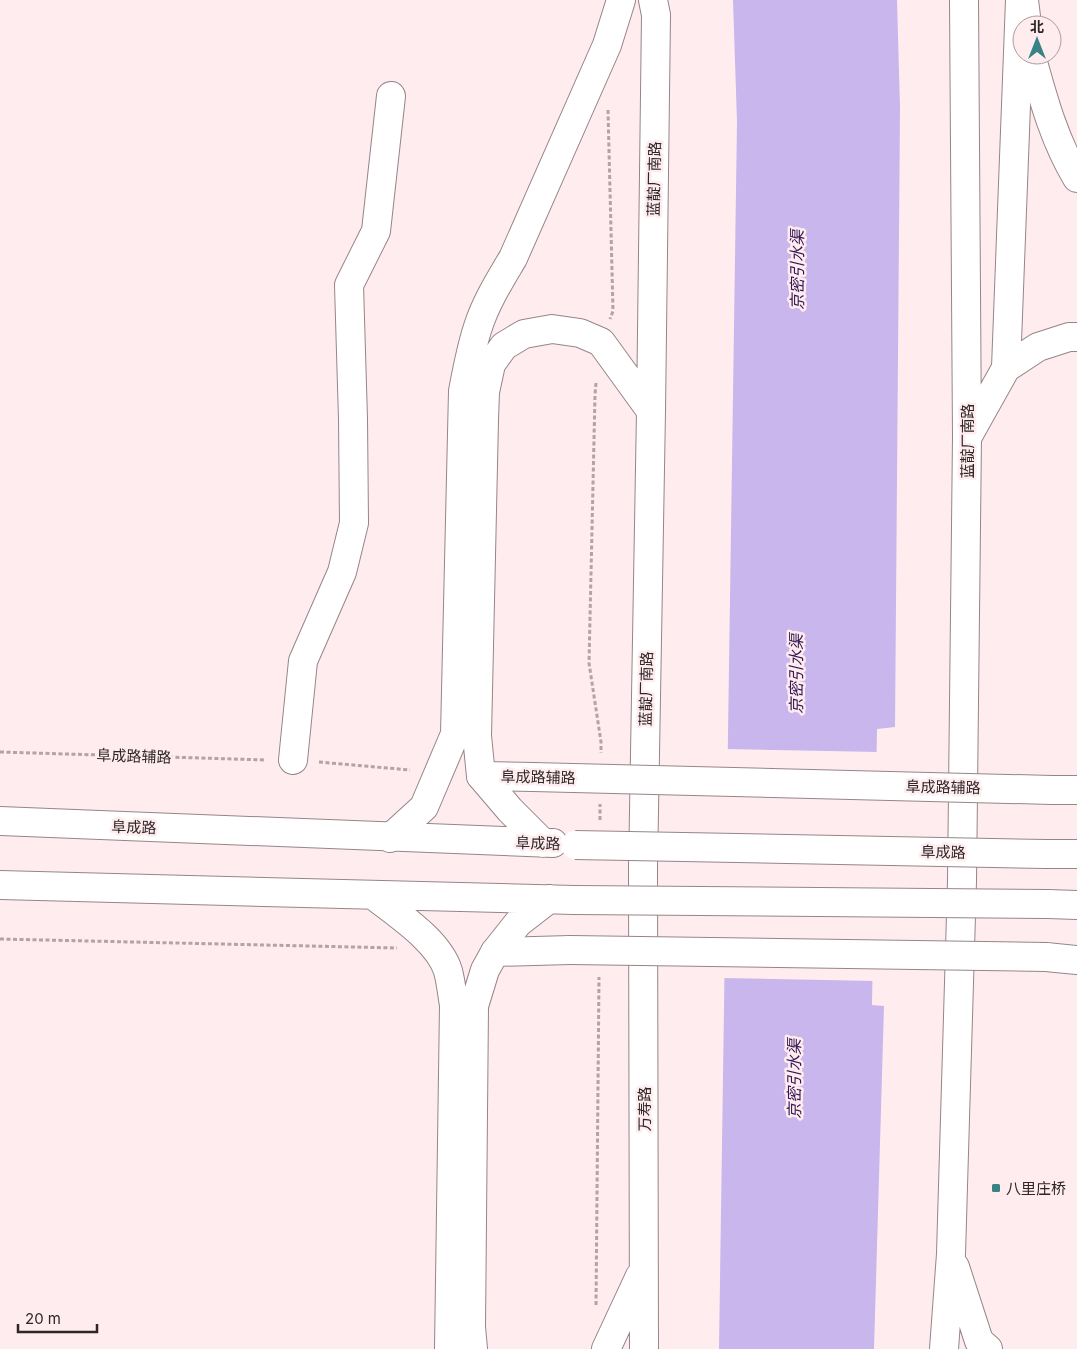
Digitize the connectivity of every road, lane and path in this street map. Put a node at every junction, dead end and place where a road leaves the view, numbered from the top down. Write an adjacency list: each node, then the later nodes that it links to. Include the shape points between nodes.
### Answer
1 (621, 0): 19 (main road, via 607,45 514,258 494,290 478,326 470,358 463,392 455,734)
2 (654, 0): 14 (main road, 蓝靛厂南路)
3 (964, 0): 15 (main road, 蓝靛厂南路)
4 (1020, 0): 13 (main road)
5 (1024, 0): 6 (main road)
6 (1026, 15)
7 (1034, 65): 10 (main road, via 1047,112)
8 (390, 96): 17 (main road, via 376,231 349,285 354,523 342,572 303,661)
9 (608, 104): 12 (path, via 613,311)
10 (1077, 178)
11 (1077, 337): 13 (main road, via 1038,347)
12 (601, 342): 14 (main road); 18 (path, via 595,395 589,663); 20 (main road, via 580,333 552,330 524,334 504,346 491,364 484,420 477,736)
13 (1006, 368): 15 (main road)
14 (651, 412): 28 (main road, 蓝靛厂南路)
15 (967, 438): 38 (main road, 蓝靛厂南路, via 962,881)
16 (0, 752): 17 (path, 阜成路辅路)
17 (293, 760): 19 (path, 阜成路辅路)
18 (601, 762)
19 (440, 772): 25 (main road, via 424,807)
20 (481, 776): 21 (main road, 阜成路辅路, bridge); 26 (main road)
21 (1064, 790)
22 (600, 801): 24 (path)
23 (0, 821): 25 (main road, 阜成路)
24 (600, 821)
25 (390, 838): 26 (main road, 阜成路)
26 (543, 843): 27 (main road, 阜成路, bridge)
27 (1068, 853)
28 (643, 868): 39 (main road, 万寿路)
29 (0, 886): 30 (main road)
30 (373, 895): 31 (main road); 34 (main road, via 412,925)
31 (561, 899): 32 (main road, bridge); 35 (main road, via 518,923)
32 (1067, 907)
33 (0, 939): 34 (path)
34 (436, 949): 42 (main road, via 448,970 454,1005)
35 (496, 952): 36 (main road, bridge, via 570,950); 43 (main road, via 485,970 474,1006)
36 (1077, 960)
37 (599, 968): 40 (path)
38 (951, 1254): 41 (main road); 46 (main road)
39 (644, 1268): 44 (main road); 45 (main road, 万寿路)
40 (597, 1312)
41 (983, 1346)
42 (449, 1349)
43 (473, 1349)
44 (606, 1349)
45 (644, 1349)
46 (944, 1349)

